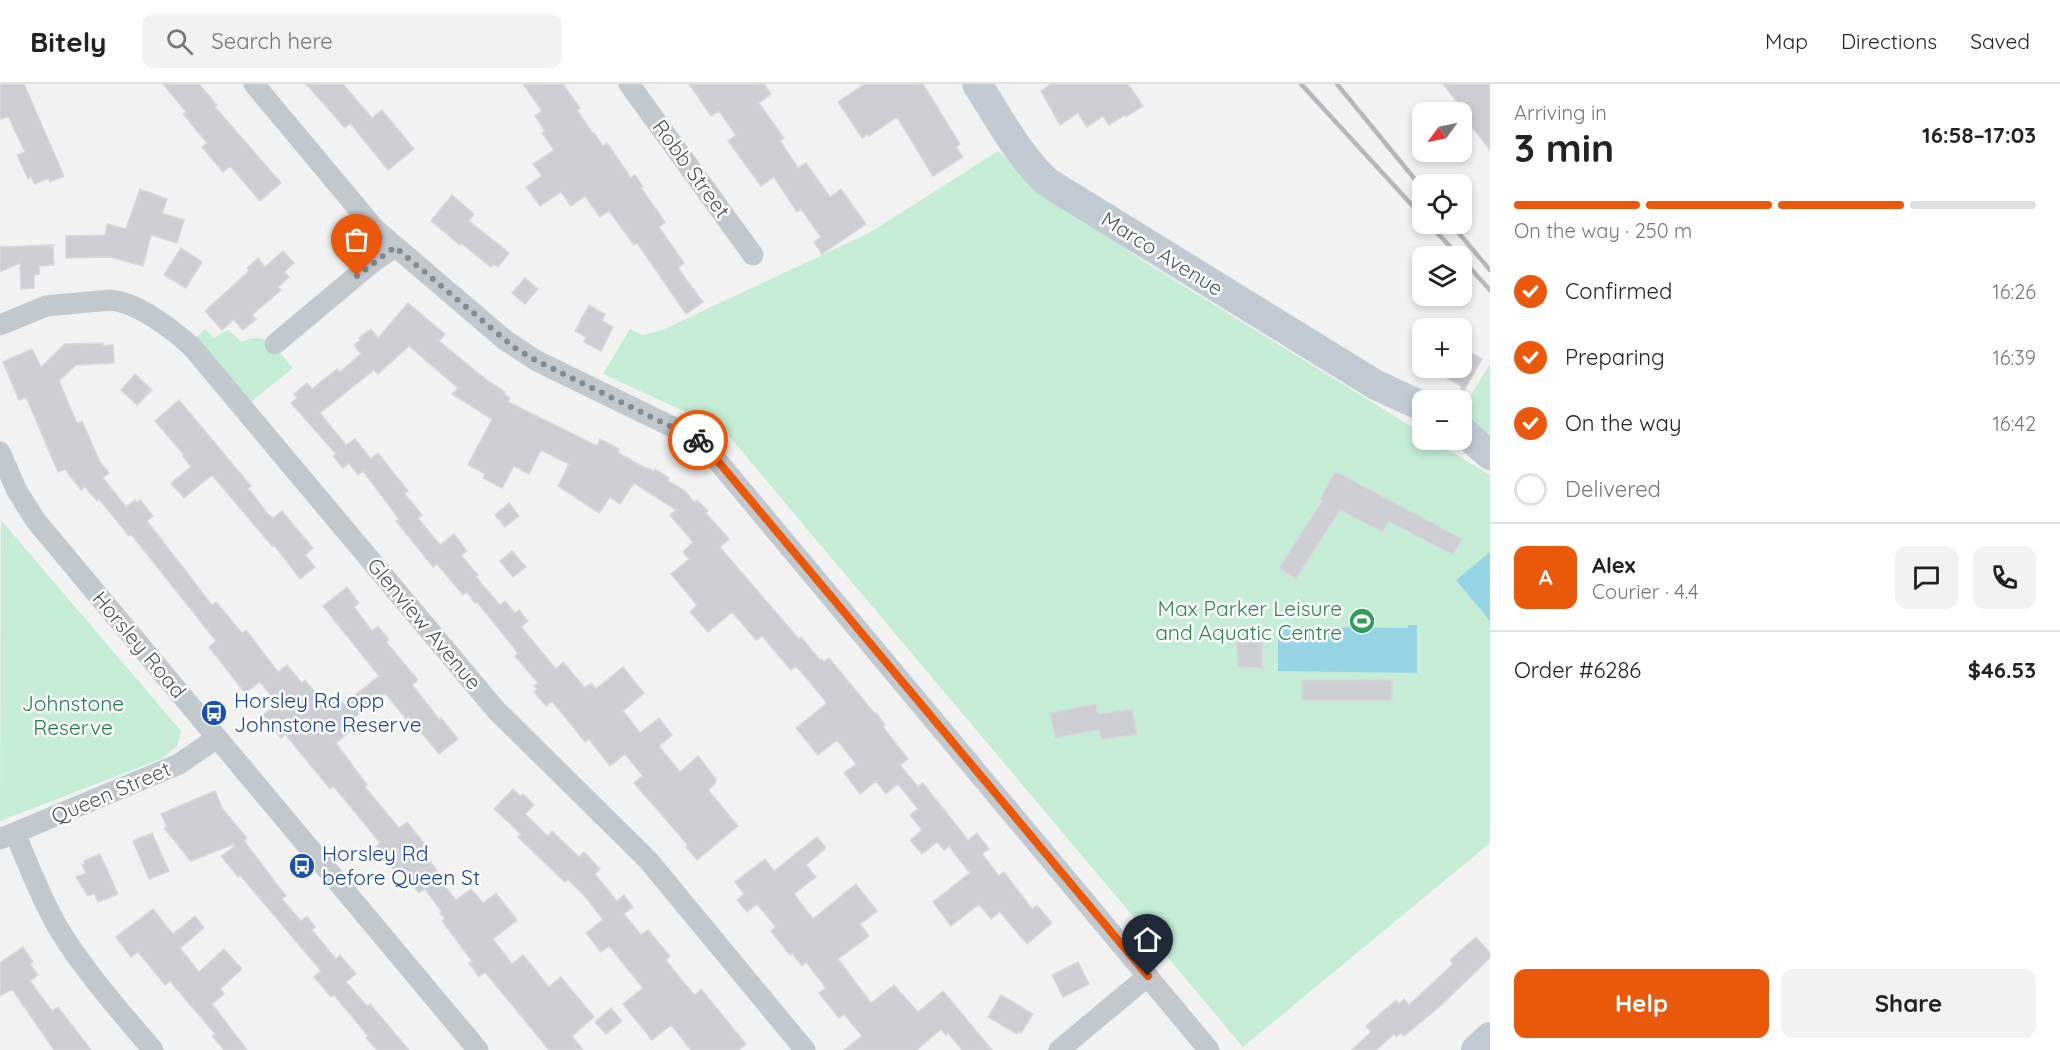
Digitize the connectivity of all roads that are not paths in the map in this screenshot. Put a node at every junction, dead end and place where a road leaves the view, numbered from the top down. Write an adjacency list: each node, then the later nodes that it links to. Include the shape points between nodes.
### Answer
1 (254, 84): 4 (street, via 365,218)
2 (629, 84): 5 (street, Robb Street)
3 (977, 84): 8 (street, Marco Avenue, via 1017,146 1047,182)
4 (395, 247): 7 (street); 17 (street, via 515,348 705,446)
5 (753, 255)
6 (0, 325): 21 (street, Glenview Avenue, via 46,306 120,301 192,346 496,710 648,860)
7 (275, 345)
8 (1381, 387): 9 (street, Marco Avenue); 10 (street, Marco Avenue)
9 (1412, 401)
10 (1412, 413)
11 (1472, 439): 14 (street)
12 (1472, 447): 14 (street)
13 (0, 452): 15 (street, Horsley Road, via 36,521)
14 (1490, 455)
15 (217, 738): 16 (street, Queen Street, via 174,767); 20 (street, Horsley Road)
16 (7, 836): 19 (street, via 70,946)
17 (1148, 976): 22 (street); 23 (street)
18 (1490, 1037): 24 (street)
19 (153, 1050)
20 (478, 1050)
21 (805, 1050)
22 (1059, 1050)
23 (1209, 1050)
24 (1476, 1050)

